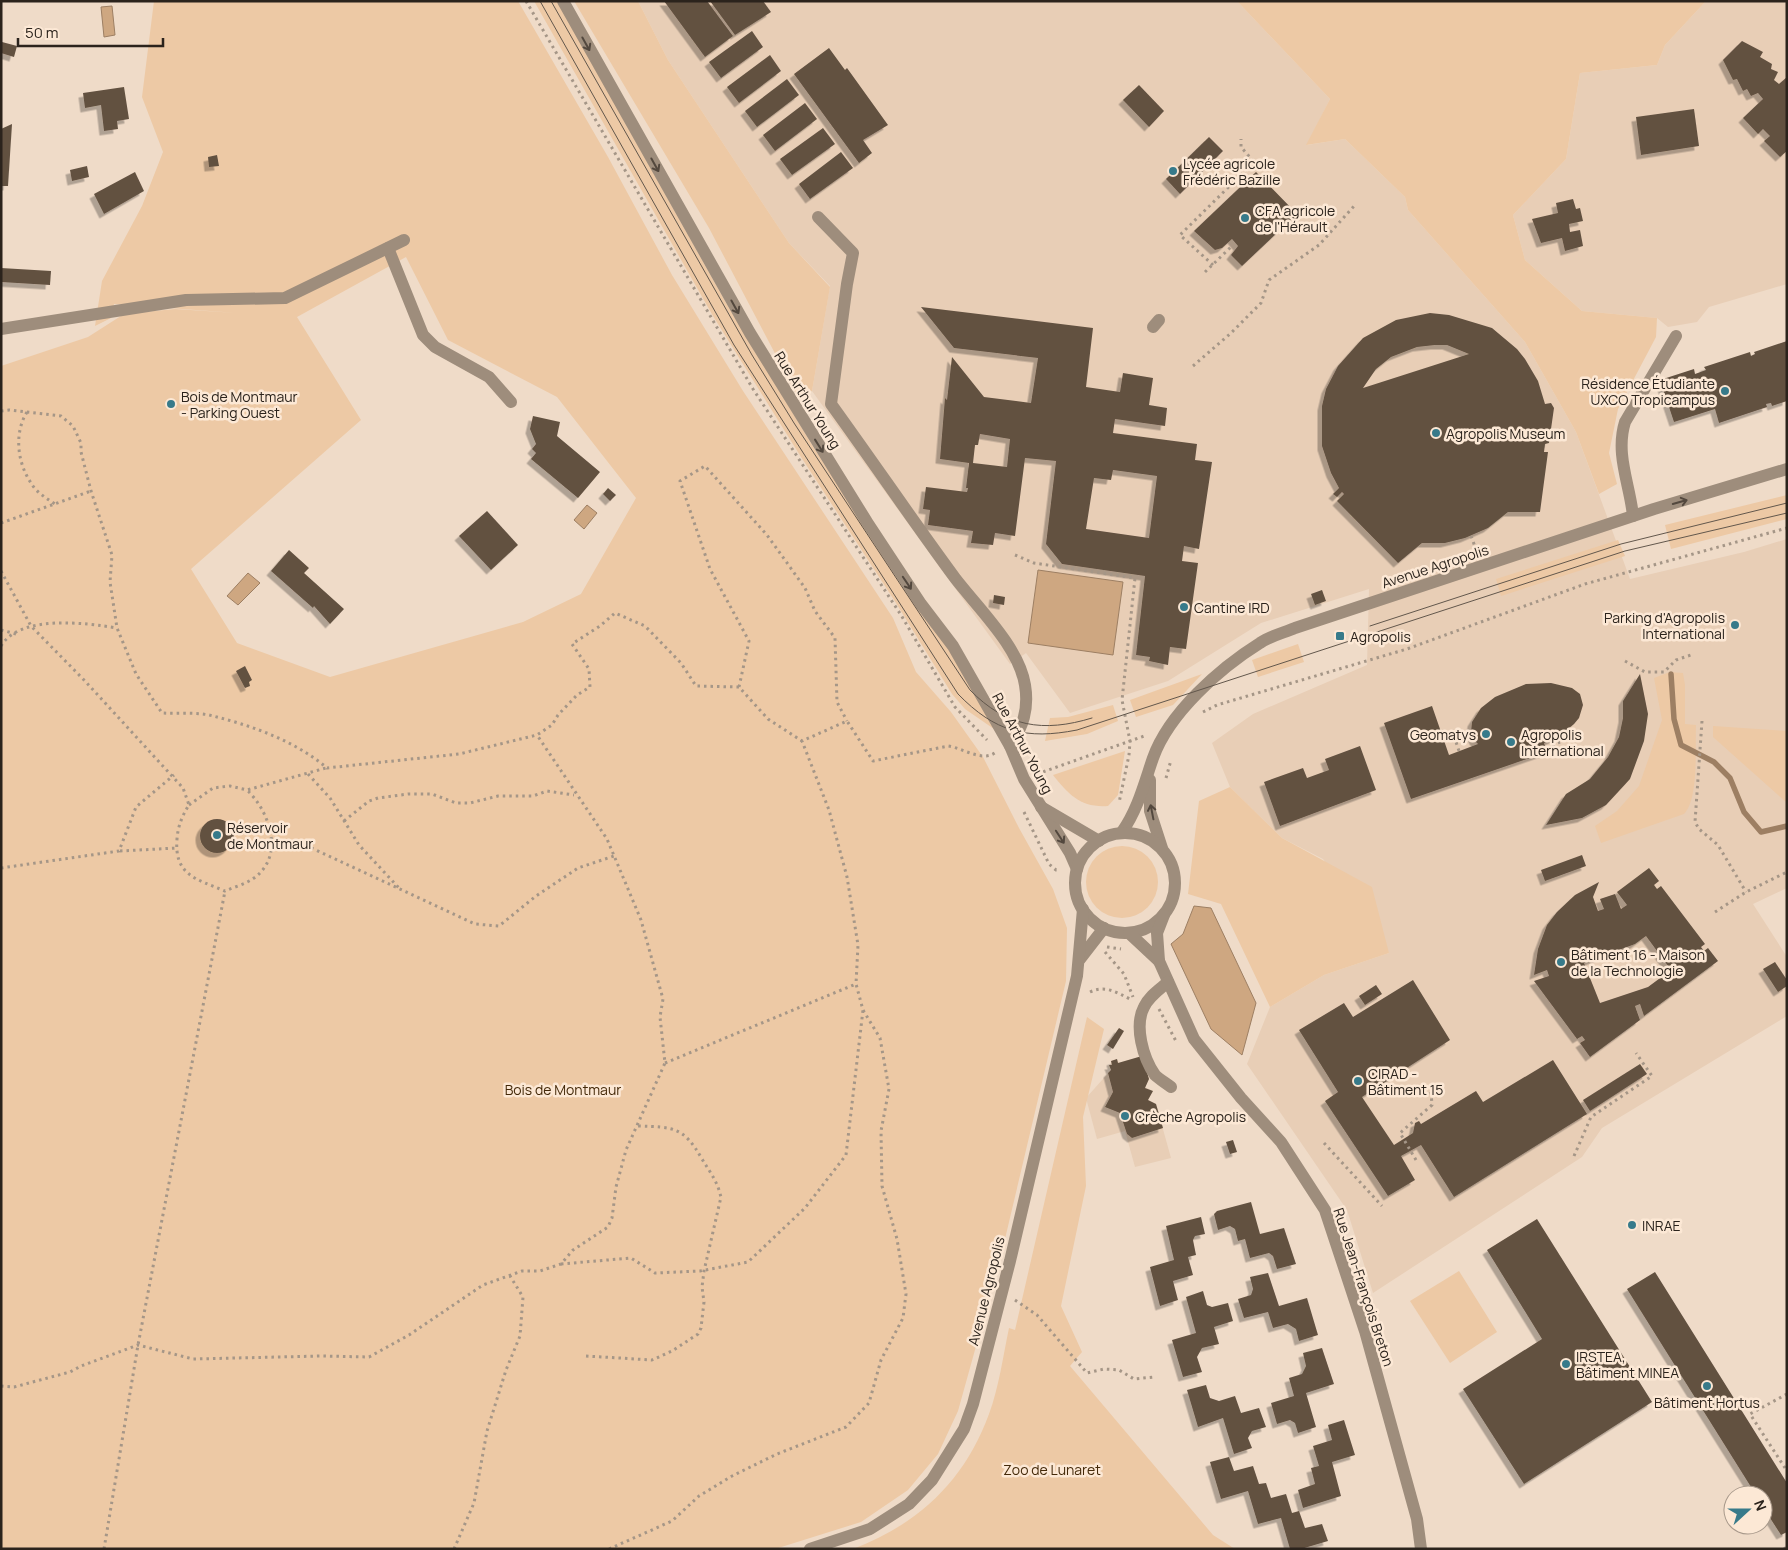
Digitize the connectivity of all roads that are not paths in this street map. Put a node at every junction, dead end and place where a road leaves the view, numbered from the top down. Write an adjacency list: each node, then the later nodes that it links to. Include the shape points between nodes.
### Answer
1 (563, 1): 10 (street, Rue Arthur Young, one-way to 10, via 750,333 867,522 953,646)
2 (818, 217): 10 (street, via 853,253 832,404 955,578 1009,646 1025,685 1026,707 1023,728)
3 (404, 240): 4 (street)
4 (388, 248): 5 (street, via 285,298 186,300); 7 (street, via 423,335 435,347 489,377)
5 (1, 329)
6 (1676, 336): 9 (street, via 1622,434 1622,464 1631,493)
7 (511, 402)
8 (1787, 469): 9 (street, Avenue Agropolis, one-way to 8)
9 (1633, 516): 11 (street, Avenue Agropolis, via 1261,642 1200,690 1170,728 1153,758)
10 (1010, 746): 12 (street, Rue Arthur Young)
11 (1150, 772): 13 (street, Avenue Agropolis); 15 (street, Avenue Agropolis, one-way to 11, via 1150,811)
12 (1040, 806): 14 (street, Rue Arthur Young); 16 (street, Rue Arthur Young, one-way to 16)
13 (1122, 832): 14 (street); 15 (street, via 1142,835)
14 (1099, 841): 16 (street, via 1082,856)
15 (1163, 851): 18 (street, via 1175,882 1174,894)
16 (1077, 870): 17 (street, via 1076,890)
17 (1083, 909): 19 (street); 21 (street, Avenue Agropolis)
18 (1164, 915): 20 (street, via 1145,929); 22 (street, Rue Jean-François Breton, via 1157,933)
19 (1104, 928): 20 (street); 21 (street, Avenue Agropolis)
20 (1129, 933): 22 (street, Rue Jean-François Breton)
21 (1079, 961): 25 (street, Avenue Agropolis, via 1010,1261 964,1429 932,1480 909,1504 870,1529)
22 (1159, 961): 23 (street, Rue Jean-François Breton)
23 (1168, 982): 24 (street, via 1144,1006 1140,1031 1145,1053 1156,1076); 26 (street, Rue Jean-François Breton, via 1194,1039 1281,1142 1325,1210 1365,1330 1417,1519)
24 (1171, 1087)
25 (810, 1549)
26 (1422, 1549)

